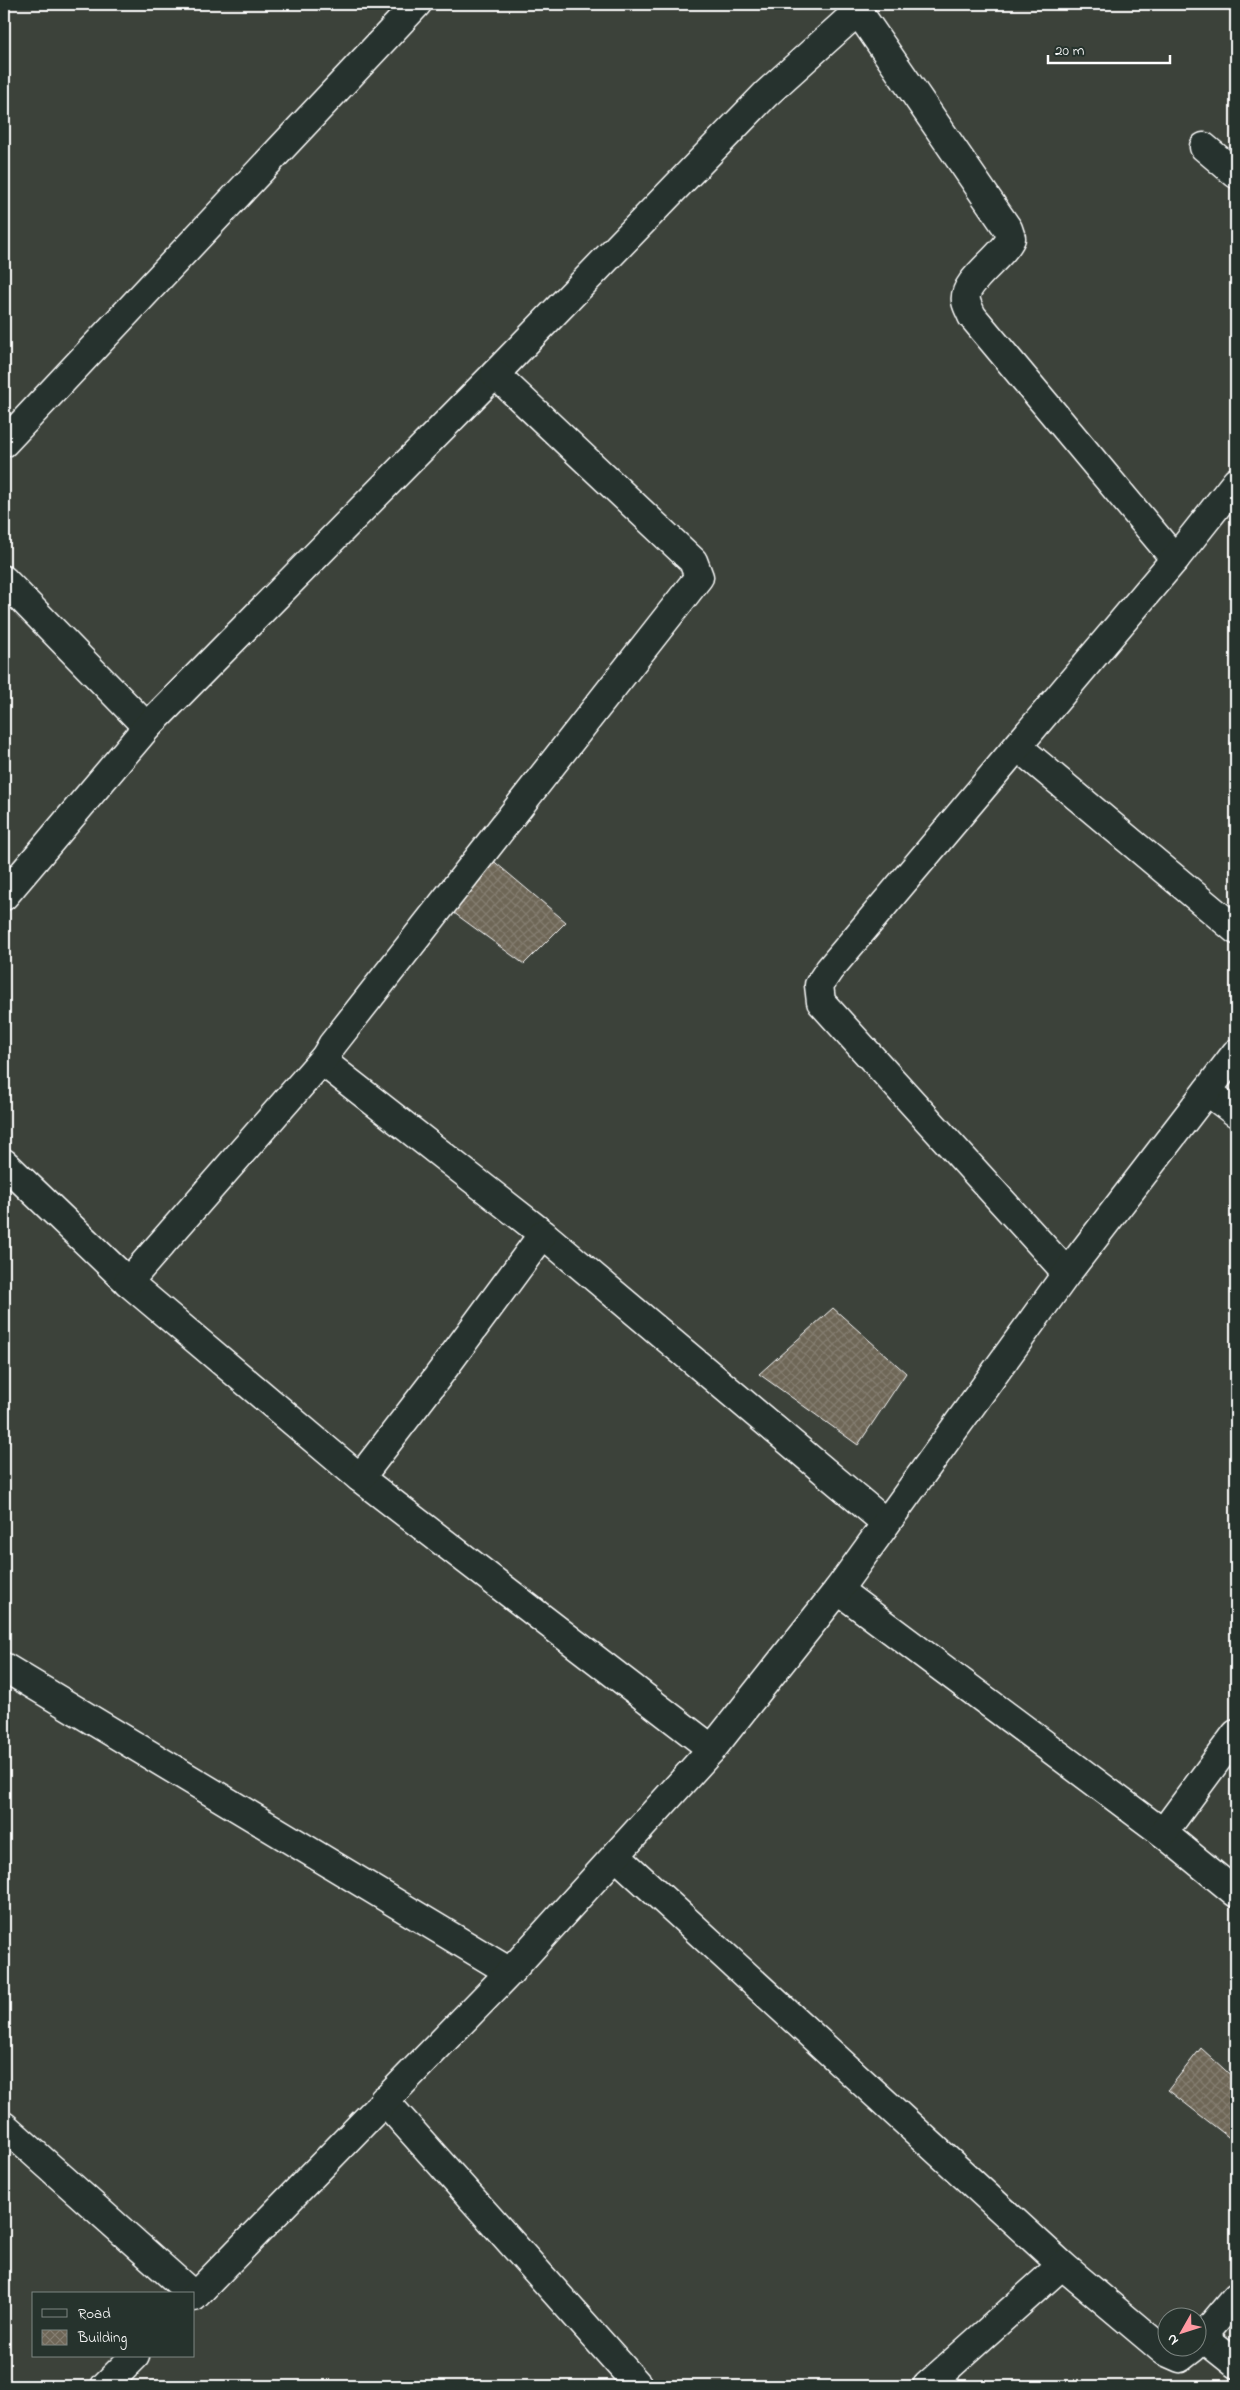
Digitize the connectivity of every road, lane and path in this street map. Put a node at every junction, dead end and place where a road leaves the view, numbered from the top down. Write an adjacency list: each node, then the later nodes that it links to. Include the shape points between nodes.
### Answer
1 (417, 4): 6 (street)
2 (856, 7): 5 (street, via 766,94); 8 (street, via 1008,230 1011,238 1007,248 969,286 965,299 972,316)
3 (1204, 147): 4 (street)
4 (1236, 174)
5 (495, 374): 10 (street); 15 (street, via 692,561 699,578)
6 (4, 444)
7 (1236, 482): 8 (street)
8 (1175, 559): 11 (street)
9 (4, 580): 10 (street)
10 (147, 727): 12 (street)
11 (1018, 747): 13 (street); 20 (street, via 819,984 821,1002)
12 (4, 896)
13 (1236, 930)
14 (1236, 1052): 16 (street)
15 (325, 1056): 19 (street, via 331,1068); 21 (street)
16 (1207, 1091): 17 (street); 20 (street)
17 (1236, 1113)
18 (4, 1163): 21 (street)
19 (543, 1234): 22 (street); 23 (street)
20 (1067, 1274): 23 (street)
21 (128, 1282): 22 (street)
22 (360, 1478): 27 (street)
23 (886, 1523): 24 (street)
24 (838, 1590): 27 (street); 28 (street)
25 (4, 1667): 31 (street)
26 (1236, 1734): 28 (street)
27 (712, 1749): 29 (street)
28 (1163, 1833): 30 (street)
29 (616, 1856): 31 (street); 34 (street)
30 (1236, 1892)
31 (510, 1972): 32 (street)
32 (384, 2100): 36 (street); 44 (street)
33 (4, 2126): 35 (street)
34 (1062, 2265): 39 (street); 45 (street)
35 (189, 2292)
36 (195, 2294)
37 (1236, 2297): 38 (street)
38 (1208, 2330)
39 (1158, 2346)
40 (1208, 2348): 42 (street)
41 (133, 2358): 43 (street)
42 (1236, 2364)
43 (105, 2386)
44 (639, 2386)
45 (928, 2386)

